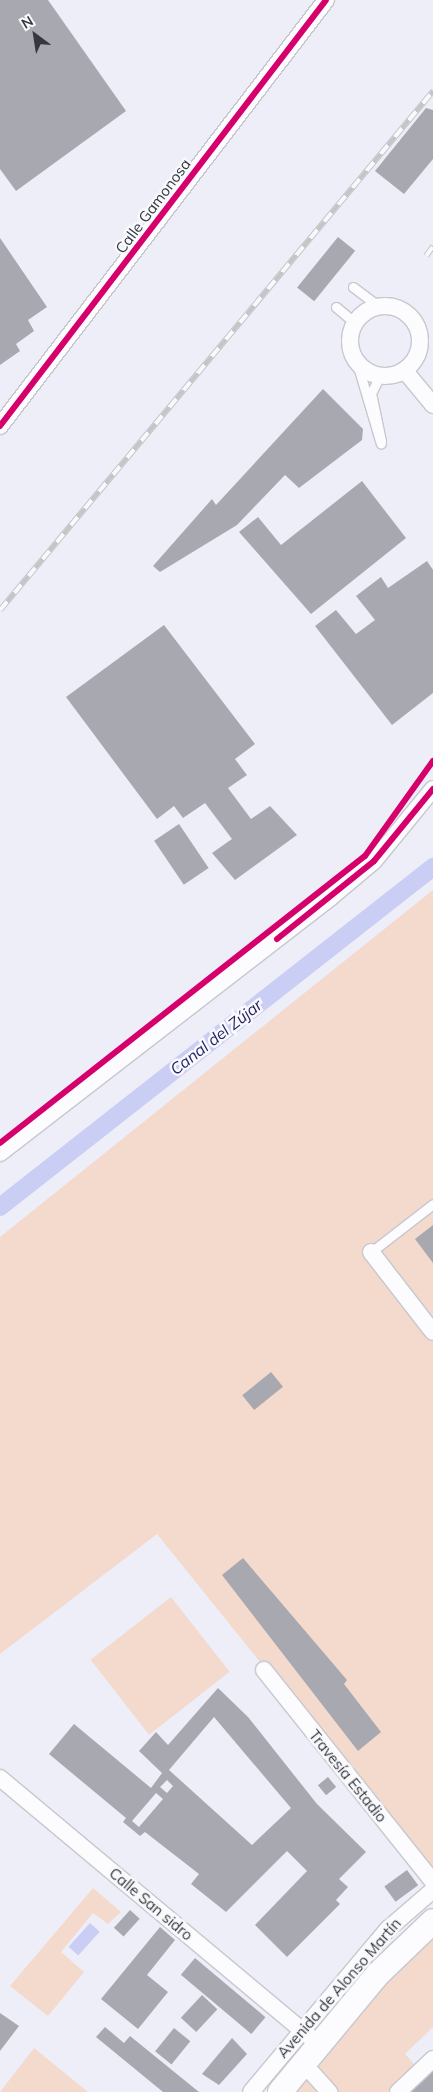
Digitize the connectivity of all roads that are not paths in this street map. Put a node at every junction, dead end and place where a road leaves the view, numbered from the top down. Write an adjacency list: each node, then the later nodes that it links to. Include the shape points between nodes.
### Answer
1 (326, 0): 10 (street, Calle Gamonosa)
2 (353, 287): 4 (lane)
3 (336, 307): 5 (lane)
4 (380, 307): 5 (street); 7 (street, via 397,308 416,324 419,350)
5 (355, 323): 6 (street, via 350,339)
6 (357, 363): 8 (street); 8 (lane, via 381,444 371,393)
7 (405, 371): 8 (street); 9 (street)
8 (380, 376)
9 (433, 405)
10 (0, 426)
11 (433, 788): 12 (street, via 408,823 344,886)
12 (0, 1153)
13 (433, 1204): 14 (lane)
14 (371, 1252): 15 (street)
15 (433, 1332)
16 (264, 1670): 18 (street, Travesía Estadio)
17 (0, 1778): 21 (street, Calle San sidro)
18 (433, 1882)
19 (433, 1890): 21 (street, Avenida de Alonso Martín, via 388,1928)
20 (433, 1921): 21 (main road, Avenida de Alonso Martín, via 400,1949)
21 (311, 2038): 23 (main road, Avenida de Alonso Martín); 24 (street, Avenida de Alonso Martín)
22 (433, 2059): 27 (street)
23 (304, 2064): 25 (main road, Avenida de Alonso Martín); 26 (street)
24 (251, 2092)
25 (280, 2092)
26 (329, 2092)
27 (398, 2092)

